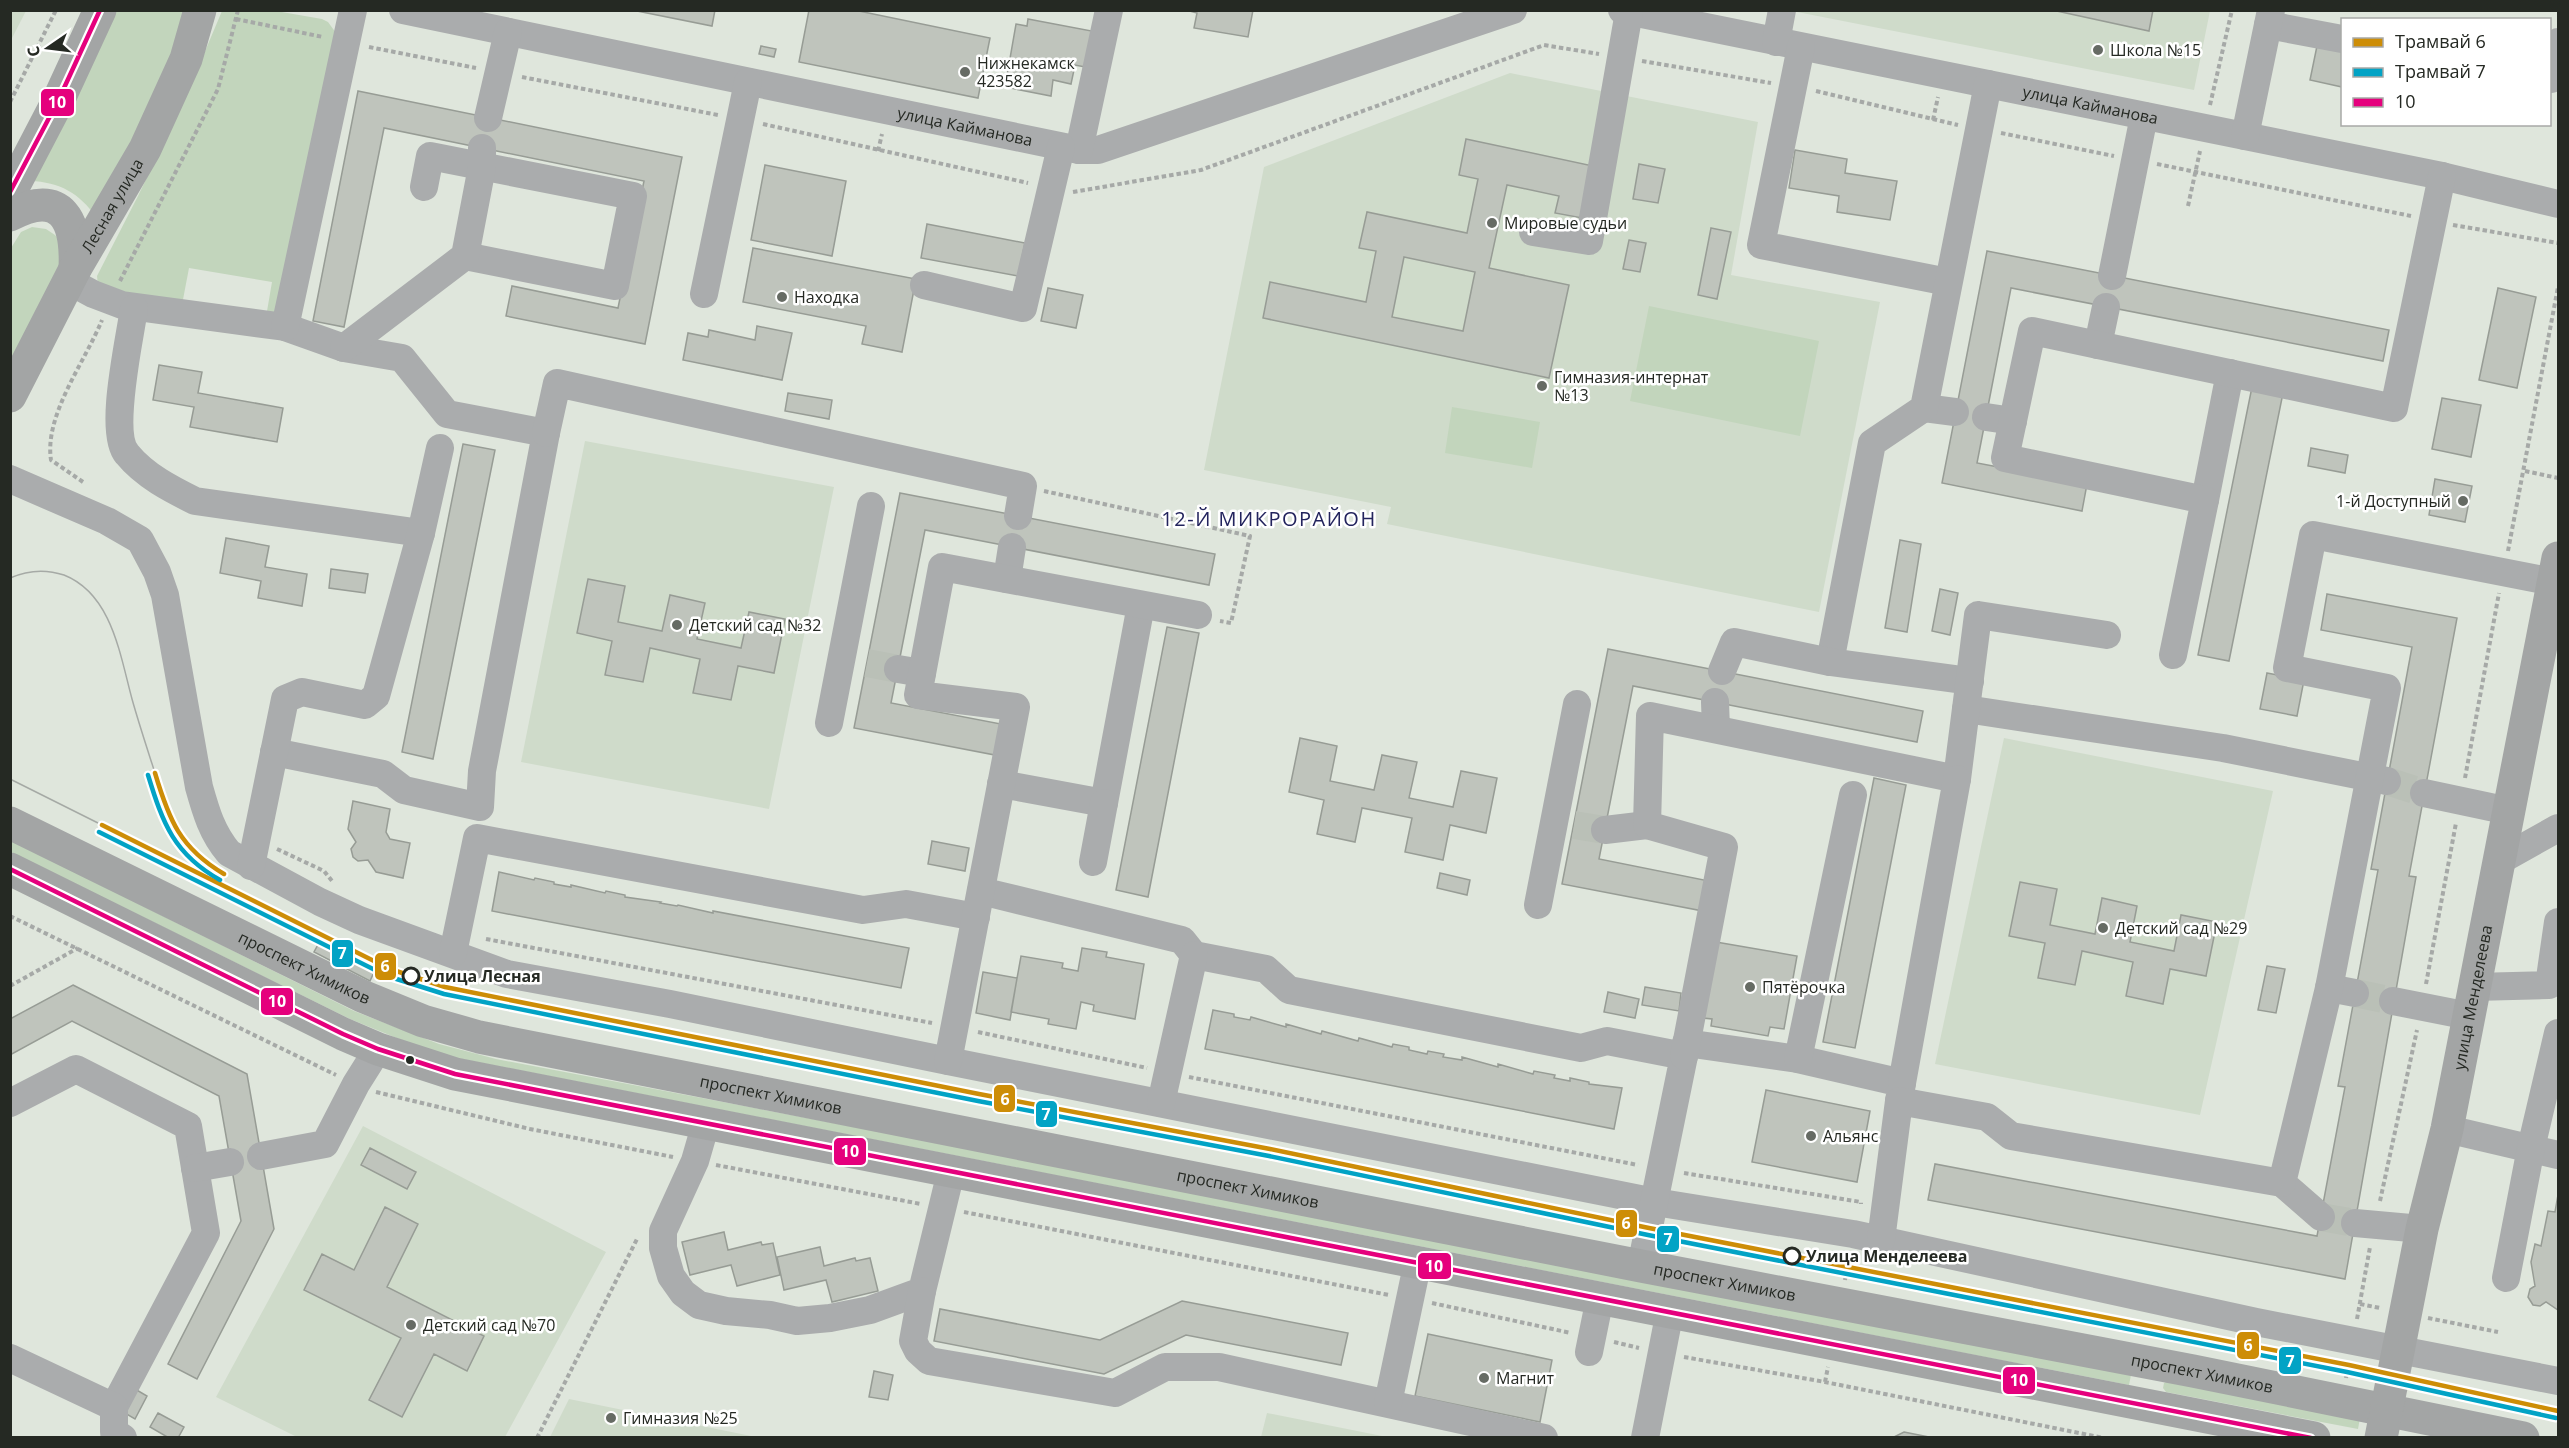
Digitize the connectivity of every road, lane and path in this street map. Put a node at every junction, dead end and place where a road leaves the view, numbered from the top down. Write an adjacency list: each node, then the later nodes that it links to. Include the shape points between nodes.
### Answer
1 (56, 10): 27 (path)
2 (90, 10): 26 (street, via 72,49)
3 (100, 10): 26 (main road)
4 (200, 10): 46 (main road, Лесная улица, via 186,59 145,148)
5 (238, 10): 14 (path)
6 (353, 10): 17 (street)
7 (403, 10): 12 (street, улица Кайманова)
8 (1109, 10): 33 (street)
9 (1513, 10): 33 (street, улица Кайманова, via 1098,150)
10 (1782, 10): 19 (street)
11 (1625, 11): 19 (street, улица Кайманова); 20 (street)
12 (441, 14): 15 (street, улица Кайманова)
13 (2269, 18): 16 (street); 32 (street)
14 (236, 19): 17 (path); 51 (path, via 218,89)
15 (508, 32): 21 (street); 23 (street, улица Кайманова)
16 (2341, 38)
17 (347, 42): 21 (path); 53 (street)
18 (2559, 42): 22 (street)
19 (1788, 44): 24 (street, улица Кайманова); 25 (street)
20 (1621, 58): 25 (path); 38 (path, via 1544,45 1201,170 1070,193); 43 (street, via 1590,241)
21 (499, 72): 29 (street); 30 (path)
22 (2551, 79)
23 (748, 82): 30 (street); 33 (street, улица Кайманова)
24 (1988, 84): 28 (street, улица Кайманова); 31 (street)
25 (1792, 87): 31 (path); 48 (street, via 1761,245)
26 (58, 101): 39 (main road)
27 (10, 102)
28 (2144, 116): 32 (street, улица Кайманова); 35 (street)
29 (488, 118)
30 (740, 119): 38 (path); 50 (street)
31 (1979, 129): 35 (path); 48 (street)
32 (2245, 136): 36 (street, улица Кайманова)
33 (1070, 148): 38 (street)
34 (482, 157): 37 (street, via 430,156); 45 (street); 45 (street, via 633,196 615,286)
35 (2136, 160): 42 (path); 47 (street)
36 (2442, 176): 40 (street, улица Кайманова); 42 (street)
37 (424, 187)
38 (1051, 189): 49 (street, via 1023,308)
39 (10, 193)
40 (2559, 204)
41 (10, 215): 46 (main road, via 44,205 60,211 75,234)
42 (2433, 221): 44 (path); 56 (street, via 2394,408)
43 (1533, 232)
44 (2559, 243)
45 (465, 256): 55 (street)
46 (72, 275): 51 (street); 57 (main road, Лесная улица)
47 (2112, 276)
48 (1948, 282): 58 (street)
49 (924, 285)
50 (704, 294)
51 (122, 305): 53 (street); 65 (path, via 93,343 55,417 51,460); 70 (street, via 119,439 125,453 163,485 195,501)
52 (2106, 307): 54 (street)
53 (285, 327): 55 (street)
54 (2098, 345): 56 (street); 67 (street, via 2032,331 2000,419 2005,458)
55 (344, 348): 60 (street, via 402,358 447,414)
56 (2230, 373): 67 (street)
57 (10, 396)
58 (1924, 408): 59 (street); 78 (street, via 1872,443)
59 (1955, 412)
60 (546, 434): 66 (street, via 557,383); 90 (street, via 482,771)
61 (440, 448): 70 (street)
62 (2525, 471): 63 (path)
63 (2559, 478)
64 (10, 479): 97 (street, via 107,521 140,540 165,595 207,816 229,853)
65 (84, 483)
66 (1023, 486): 69 (street); 75 (path, via 1250,536 1231,623)
67 (2205, 500): 77 (street)
68 (871, 506): 82 (street, via 854,660)
69 (1018, 516)
70 (421, 533): 83 (street, via 376,696 365,705 302,692 285,699)
71 (1012, 547): 73 (street)
72 (2556, 570): 85 (street, via 2313,535 2287,668 2387,688); 91 (main road, улица Менделеева)
73 (1007, 579): 74 (street); 86 (street, via 942,567 910,671 918,695 1016,707)
74 (1142, 605): 75 (street); 89 (street)
75 (1198, 615)
76 (2107, 635): 80 (street, via 1978,615)
77 (2173, 655)
78 (1830, 662): 79 (street, via 1734,642); 80 (street)
79 (1722, 671)
80 (1968, 695): 84 (street); 85 (street)
81 (1577, 704): 103 (street, via 1564,825)
82 (829, 723)
83 (274, 752): 90 (street, via 383,774 404,790); 97 (street)
84 (1957, 779): 93 (street, via 1716,716 1650,716); 118 (street)
85 (2379, 780): 129 (street, via 2342,991)
86 (1001, 784): 89 (street); 102 (street)
87 (2424, 793): 91 (street)
88 (1853, 795): 115 (street)
89 (1104, 802): 99 (street)
90 (480, 807): 96 (street)
91 (2509, 811): 98 (main road, улица Менделеева)
92 (10, 824): 138 (main road, проспект Химиков, via 362,996 444,1029)
93 (1647, 825): 95 (street); 114 (street, via 1724,847)
94 (2559, 828): 98 (street)
95 (1605, 830)
96 (477, 838): 102 (street, via 863,910 906,904); 105 (street)
97 (254, 853): 101 (path, via 324,871); 105 (street, via 320,902 359,920)
98 (2499, 861): 110 (main road, улица Менделеева)
99 (1093, 862)
100 (10, 869): 113 (main road)
101 (337, 885)
102 (978, 904): 107 (street, via 1182,940); 111 (street)
103 (1538, 905)
104 (2559, 922): 110 (street, via 2549,985)
105 (455, 943): 111 (path); 116 (street, via 507,974)
106 (78, 948): 108 (path)
107 (1194, 955): 114 (street, via 1266,969 1288,990 1581,1048 1607,1041); 117 (street)
108 (10, 986)
109 (2393, 1001): 110 (street)
110 (2472, 1001): 122 (main road, улица Менделеева)
111 (954, 1028): 116 (street); 117 (path)
112 (2559, 1033): 123 (street)
113 (378, 1049): 121 (main road, via 431,1068); 124 (street, via 325,1144)
114 (1685, 1049): 115 (street); 127 (street)
115 (1798, 1059): 118 (street)
116 (948, 1061): 120 (street)
117 (1168, 1073): 120 (street); 127 (path)
118 (1901, 1092): 129 (street, via 1987,1117 2011,1136); 136 (street)
119 (10, 1103): 126 (street, via 76,1070 188,1126)
120 (1161, 1103): 130 (street)
121 (706, 1123): 128 (main road); 140 (street, via 695,1161 663,1231 671,1276 683,1293 699,1305 797,1321 870,1310)
122 (2447, 1129): 123 (street); 134 (main road, улица Менделеева)
123 (2545, 1152): 139 (street)
124 (261, 1156)
125 (230, 1162): 126 (street)
126 (195, 1168): 149 (street, via 206,1233)
127 (1662, 1169): 130 (street); 131 (path)
128 (951, 1172): 137 (main road); 140 (street)
129 (2282, 1183): 132 (street)
130 (1655, 1202): 136 (street); 138 (street)
131 (1861, 1202)
132 (2320, 1217)
133 (2355, 1223): 134 (street)
134 (2422, 1229): 143 (main road, улица Менделеева)
135 (641, 1230): 153 (path)
136 (1881, 1240): 143 (street, via 2256,1322)
137 (1418, 1261): 141 (main road); 148 (street)
138 (1641, 1266): 146 (main road, проспект Химиков)
139 (2506, 1278)
140 (922, 1291): 148 (street, via 913,1341 929,1361 1115,1393 1165,1367 1219,1367)
141 (1600, 1298): 142 (main road); 144 (street)
142 (1670, 1311): 150 (main road); 155 (street)
143 (2400, 1349): 147 (street); 151 (main road, улица Менделеева)
144 (1588, 1352)
145 (10, 1358): 149 (street)
146 (2193, 1371): 150 (main road, via 2161,1374 2151,1384 2155,1399); 151 (main road, проспект Химиков)
147 (2559, 1381)
148 (1388, 1403): 154 (street)
149 (114, 1407): 152 (street, via 114,1432)
150 (2177, 1412): 156 (main road)
151 (2384, 1424): 157 (main road, проспект Химиков)
152 (123, 1437)
153 (537, 1437)
154 (1544, 1437)
155 (1645, 1437)
156 (2314, 1437)
157 (2523, 1437)

